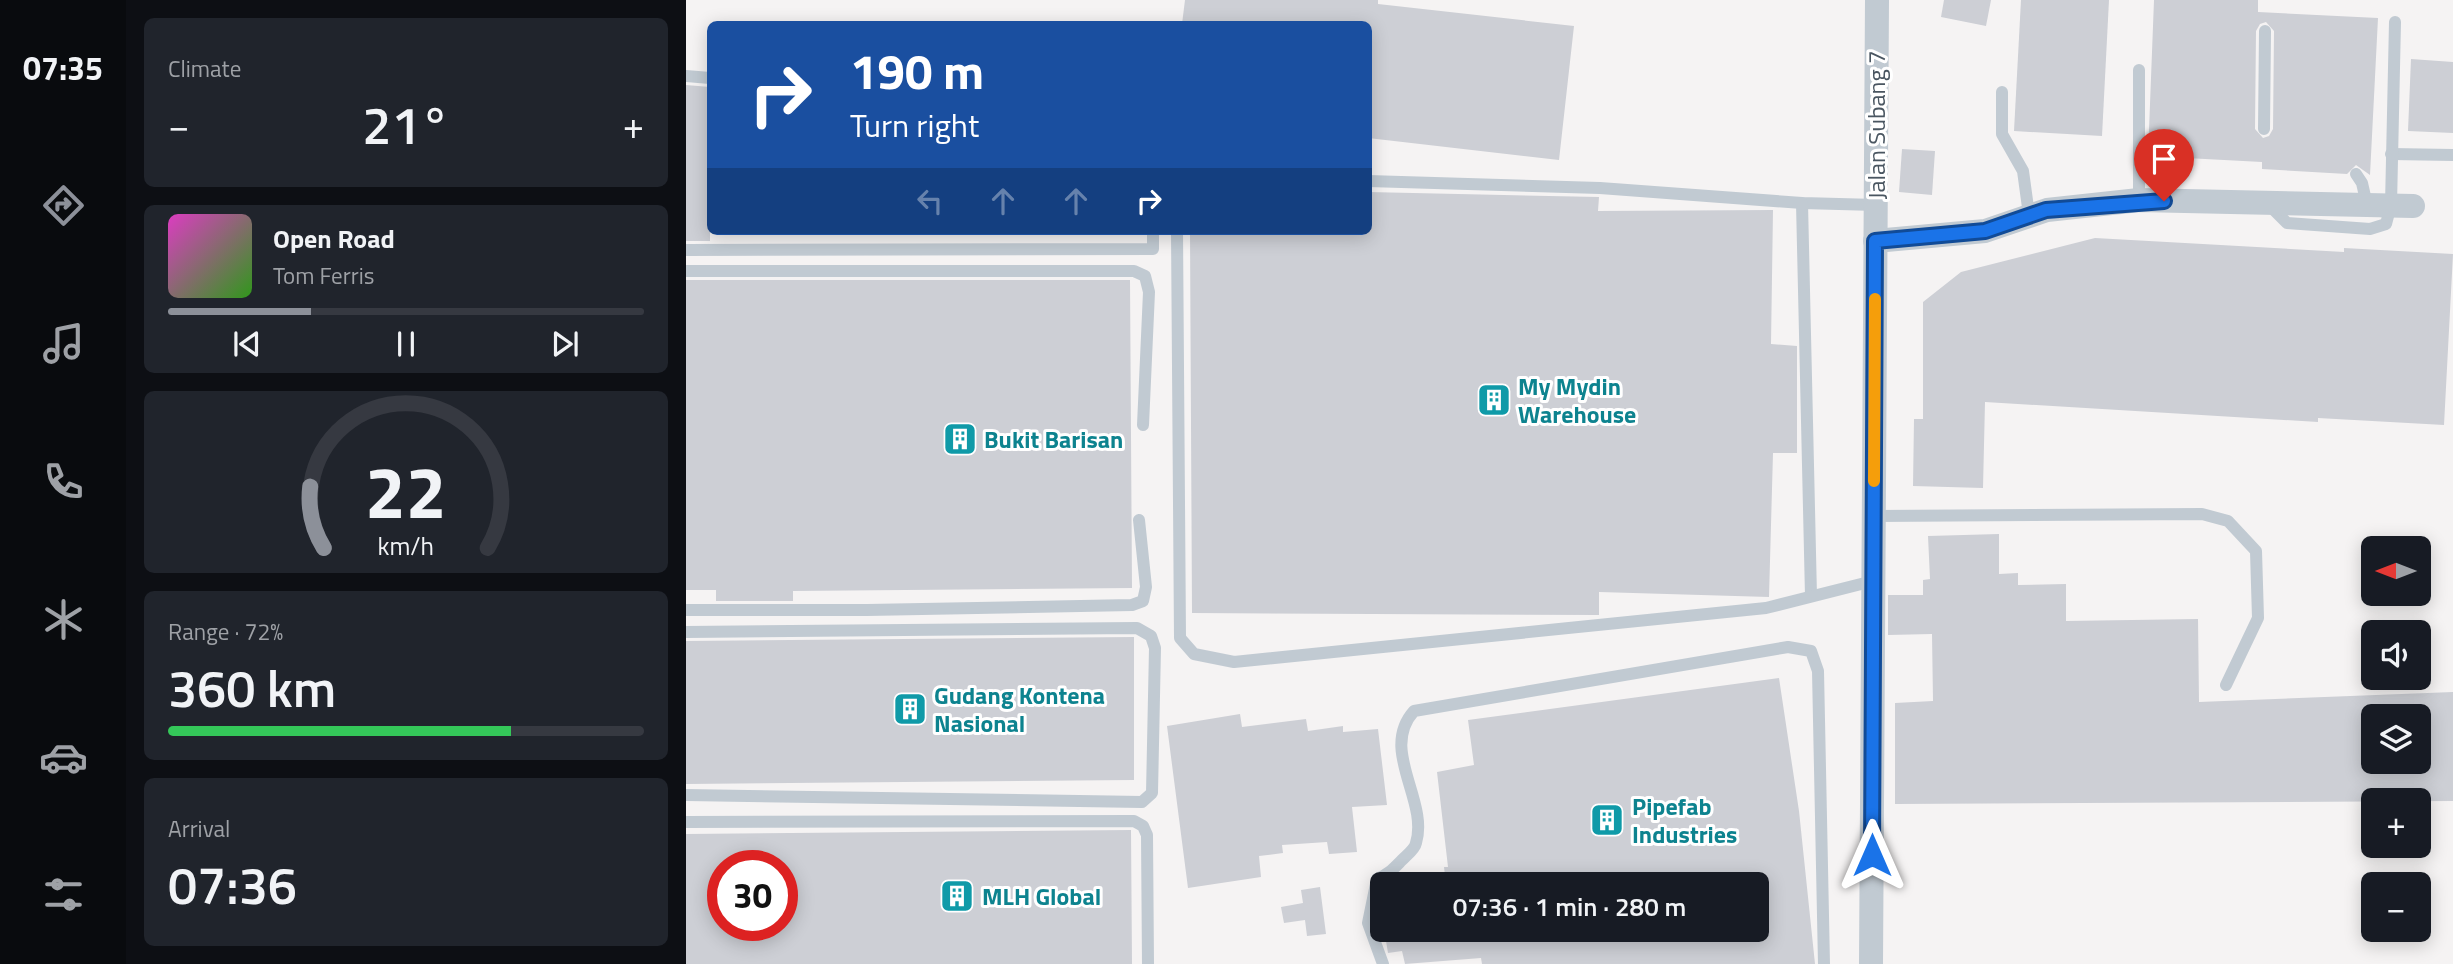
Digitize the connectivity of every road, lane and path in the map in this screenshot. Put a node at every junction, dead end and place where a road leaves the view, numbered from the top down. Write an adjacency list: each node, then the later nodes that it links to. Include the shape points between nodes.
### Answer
1 (1877, 0): 15 (street, Jalan Subang 7)
2 (2395, 22): 9 (lane)
3 (2265, 31): 8 (lane)
4 (2139, 70): 13 (lane)
5 (686, 76): 6 (lane)
6 (707, 78)
7 (2002, 92): 17 (lane, via 2002,134 2022,171)
8 (2264, 130)
9 (2391, 154): 10 (lane); 16 (lane)
10 (2453, 155)
11 (2356, 174): 16 (lane)
12 (1372, 181): 14 (lane, via 1600,188)
13 (2139, 200): 16 (street); 17 (street)
14 (1802, 203): 15 (lane); 27 (lane)
15 (1876, 205): 20 (street, Jalan Subang 7)
16 (2390, 205)
17 (2029, 215): 20 (street, via 1985,231)
18 (1153, 235): 21 (lane, via 1153,249)
19 (1177, 235): 27 (lane, via 1180,638 1194,654 1234,662 1766,608)
20 (1875, 241): 24 (street, Jalan Subang 7)
21 (686, 250)
22 (686, 271): 23 (lane, via 1134,271 1145,276 1149,292)
23 (1143, 425)
24 (1874, 516): 26 (street, Jalan Subang 7); 30 (lane, via 2202,514 2228,521 2256,551 2258,618)
25 (1139, 520): 28 (lane, via 1146,587 1143,601 1132,605)
26 (1873, 581): 27 (lane); 36 (street, Jalan Subang 7)
27 (1811, 596)
28 (686, 610)
29 (686, 632): 31 (lane, via 1137,628 1151,636 1155,648 1152,793 1142,802)
30 (2226, 685)
31 (686, 795)
32 (686, 822): 33 (lane, via 1134,821 1147,835)
33 (1148, 964)
34 (1383, 964): 35 (lane, via 1368,923 1377,879 1416,845 1418,826 1401,755 1404,722 1414,711 1788,647 1811,651 1818,671)
35 (1824, 964)
36 (1871, 964)

